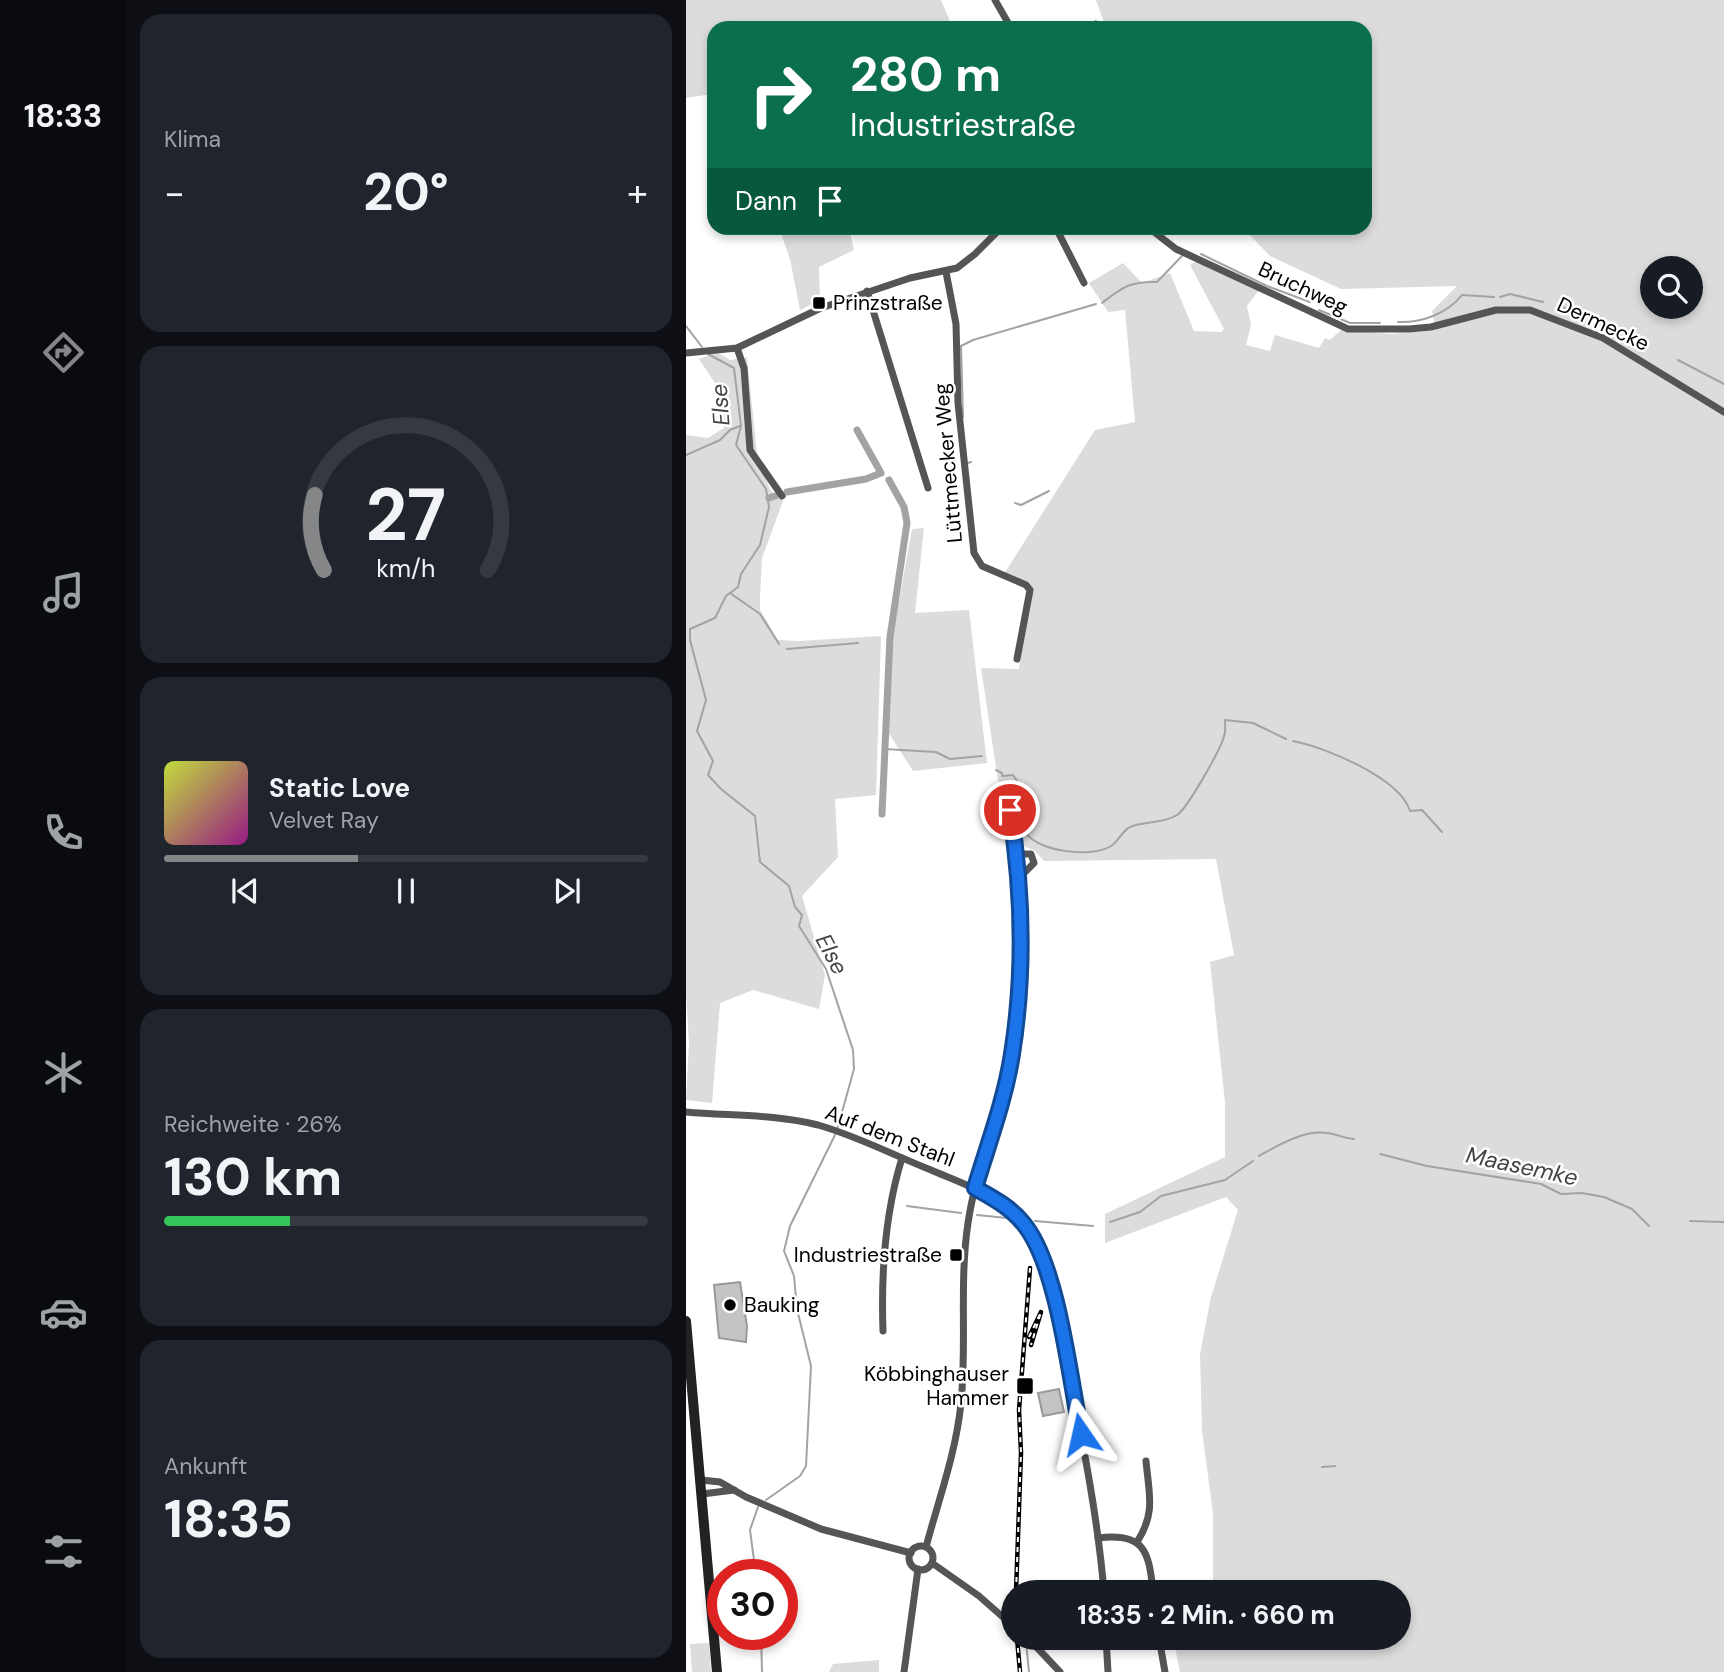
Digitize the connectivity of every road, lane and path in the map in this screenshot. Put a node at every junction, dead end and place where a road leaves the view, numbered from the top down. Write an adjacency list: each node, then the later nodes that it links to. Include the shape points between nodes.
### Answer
1 (995, 0): 2 (street)
2 (1007, 21)
3 (994, 235): 6 (street, via 967,261)
4 (1060, 235): 7 (street)
5 (1158, 235): 9 (street, Bruchweg, via 1176,249 1348,329 1431,327)
6 (943, 273): 8 (street); 15 (street, Lüttmecker Weg, via 956,324 958,403 974,553 982,566 1030,590)
7 (1084, 283)
8 (867, 291): 10 (street); 13 (street)
9 (1496, 310): 12 (street, Dermecke, via 1530,310 1595,334)
10 (737, 348): 11 (street); 14 (street, via 744,368 750,450)
11 (686, 353)
12 (1724, 412)
13 (928, 488)
14 (782, 496)
15 (1017, 659)
16 (1005, 785): 17 (street)
17 (1017, 854): 18 (street); 18 (street, via 1034,858)
18 (1019, 878): 21 (street, via 1022,953 1012,1055)
19 (686, 1112): 20 (street, Auf dem Stahl, via 776,1118 830,1129)
20 (902, 1158): 21 (street, Auf dem Stahl); 23 (street, via 881,1281)
21 (975, 1188): 28 (street, Auf dem Stahl, via 999,1201 1023,1223 1044,1259); 30 (street, via 963,1256 959,1415)
22 (686, 1321): 25 (main road)
23 (883, 1331)
24 (1146, 1461): 29 (street, via 1151,1511)
25 (701, 1480): 26 (street); 27 (main road)
26 (735, 1490): 27 (street); 31 (street, via 821,1529)
27 (702, 1494): 40 (main road)
28 (1098, 1538): 29 (street, via 1121,1536); 34 (street, Auf dem Stahl)
29 (1137, 1542): 35 (street, via 1149,1561)
30 (926, 1547): 31 (street, via 917,1546); 32 (street, via 932,1552)
31 (911, 1553): 33 (street, via 911,1563)
32 (932, 1563): 33 (street); 36 (street)
33 (918, 1569): 41 (street)
34 (1103, 1580)
35 (1151, 1580)
36 (1001, 1615)
37 (1039, 1650): 42 (street)
38 (1107, 1650): 43 (street)
39 (1161, 1650): 44 (street)
40 (716, 1672)
41 (904, 1672)
42 (1060, 1672)
43 (1108, 1672)
44 (1165, 1672)

